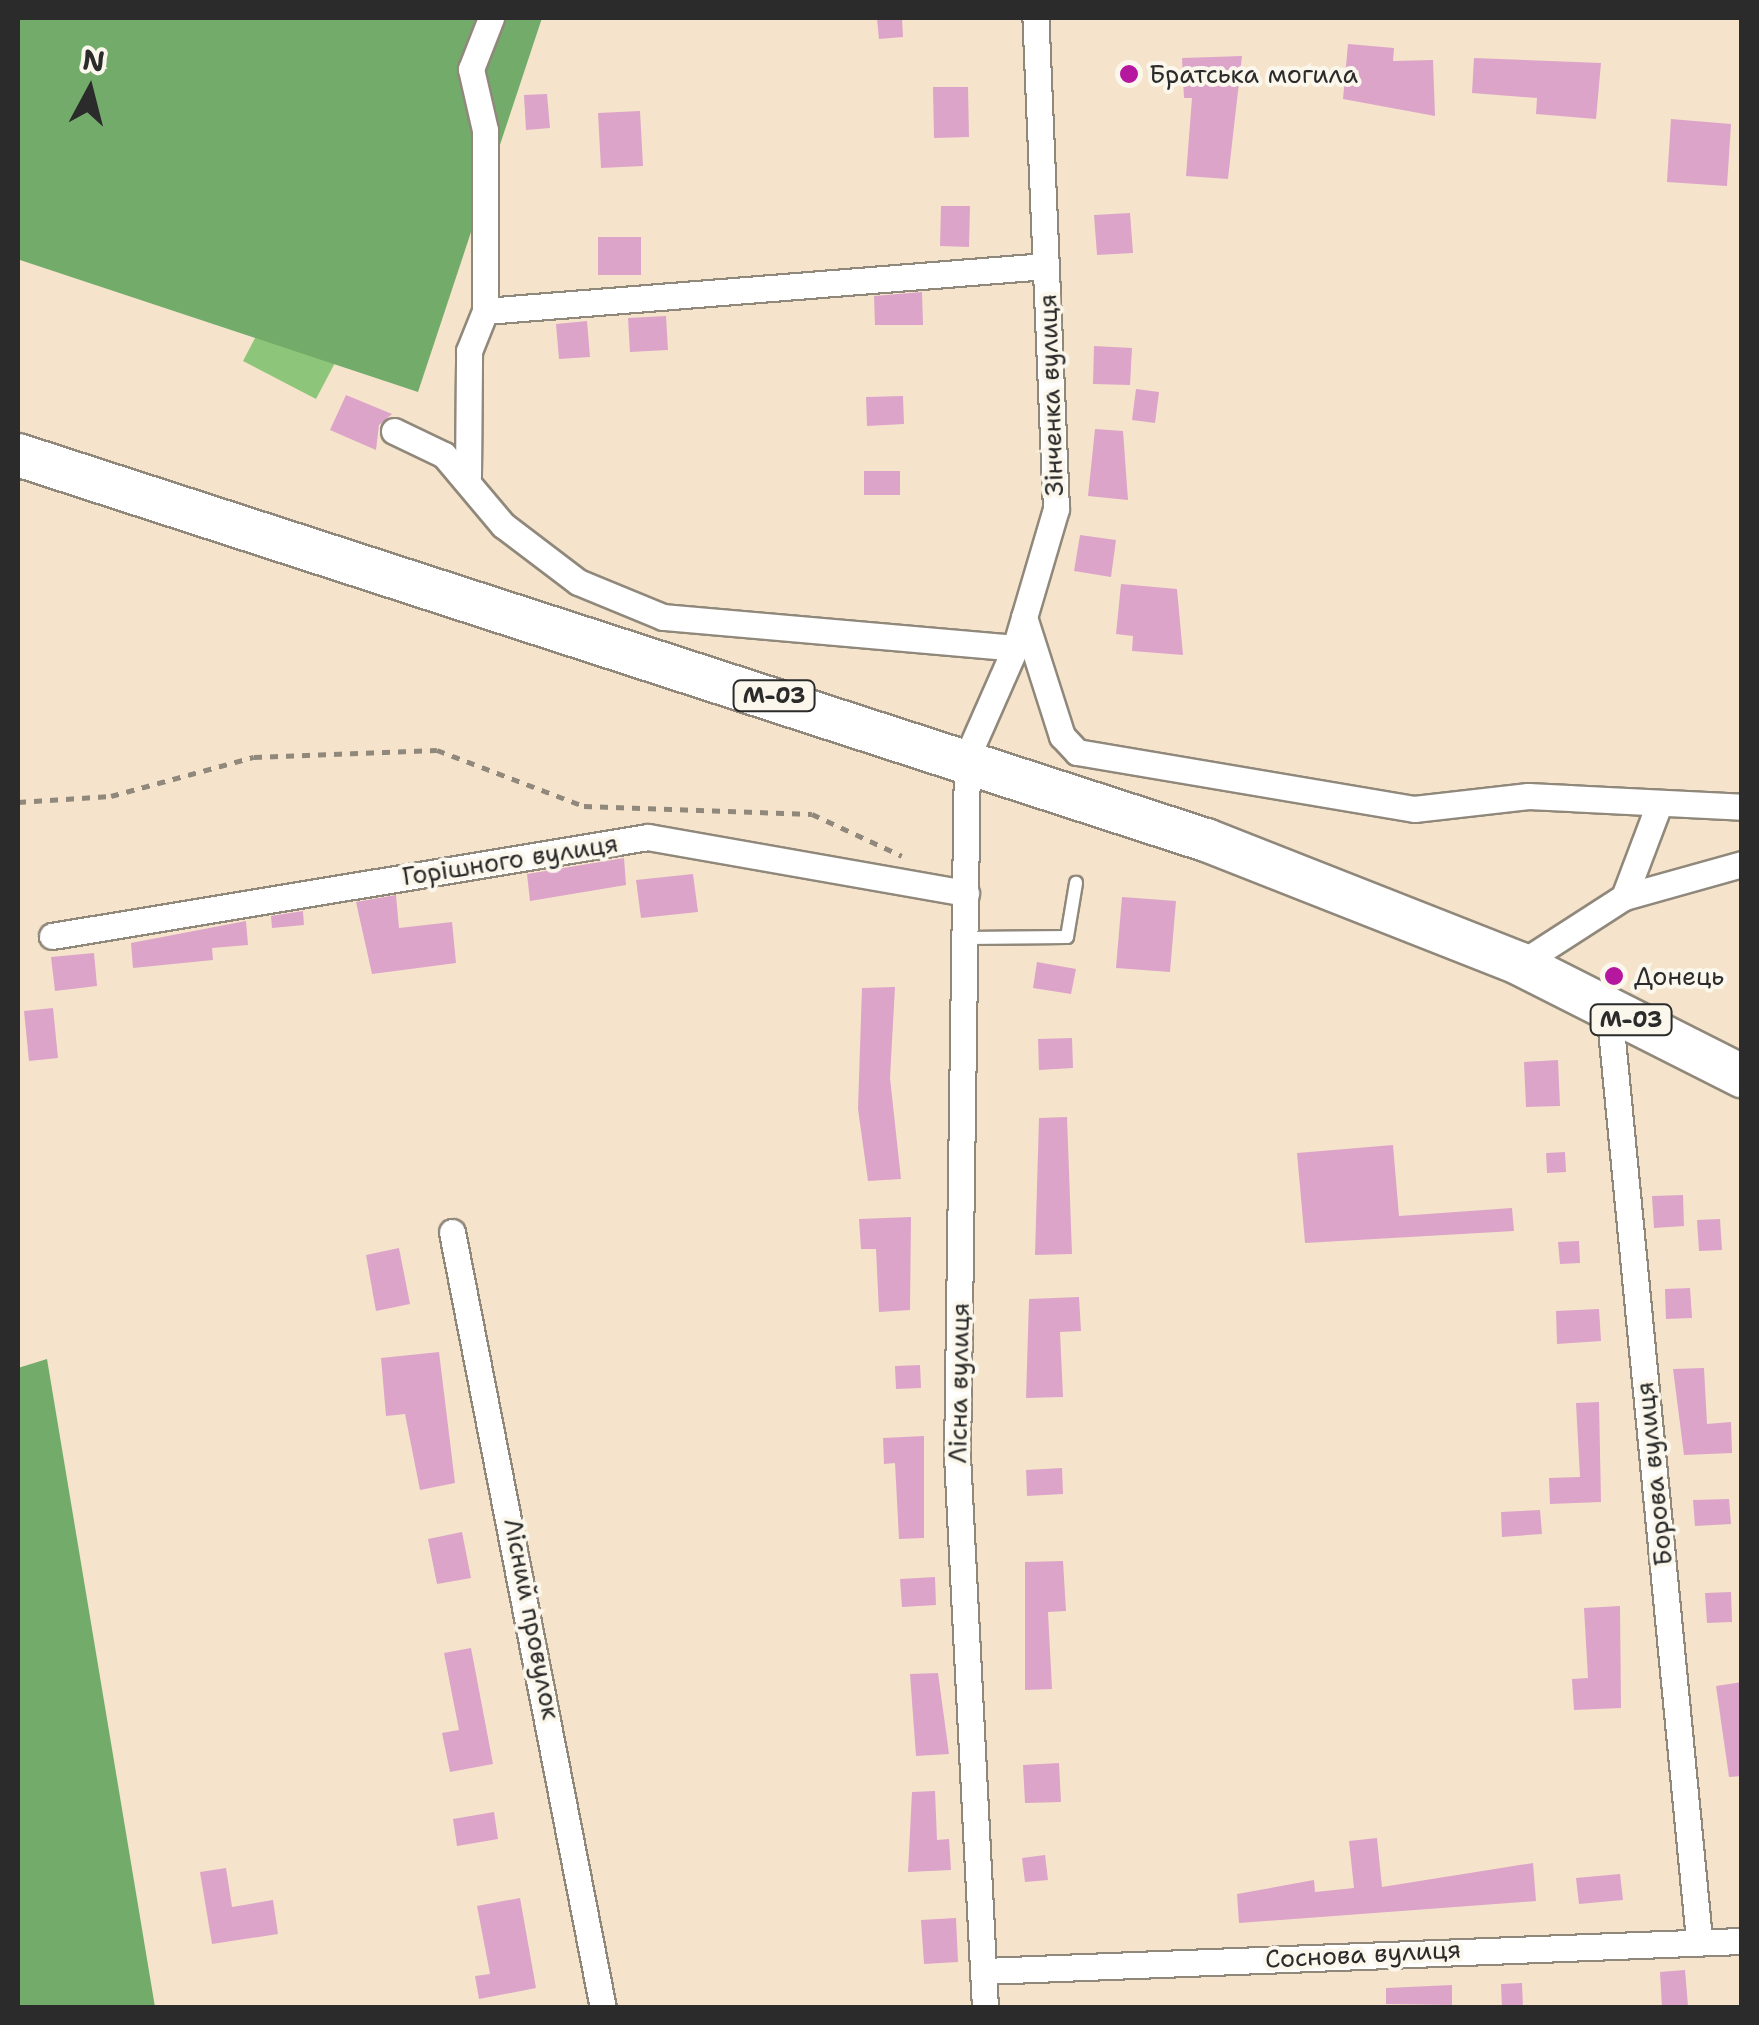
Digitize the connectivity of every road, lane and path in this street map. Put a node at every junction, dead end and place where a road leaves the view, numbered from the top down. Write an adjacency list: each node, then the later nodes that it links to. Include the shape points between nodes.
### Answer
1 (491, 18): 4 (street, via 471,69 486,130)
2 (1035, 18): 3 (street, Зінченка вулиця)
3 (1046, 266): 4 (street); 8 (street, Зінченка вулиця, via 1056,510)
4 (486, 312): 7 (street, via 469,351)
5 (394, 431): 7 (street)
6 (18, 455): 10 (highway, М-03)
7 (468, 476): 9 (street, via 503,524 578,582 663,617)
8 (1024, 617): 9 (street, Зінченка вулиця); 12 (street, via 1062,736 1078,752 1414,810 1528,796)
9 (1014, 648): 10 (street, Зінченка вулиця)
10 (967, 757): 15 (street, Лісна вулиця); 20 (highway, М-03)
11 (18, 802): 15 (path, via 111,796 254,757 437,750 584,806 812,814)
12 (1658, 807): 13 (street); 17 (street)
13 (1742, 807)
14 (1742, 864): 17 (street)
15 (966, 884): 18 (street, Горішного вулиця, via 648,837); 19 (street, Лісна вулиця)
16 (1076, 884): 19 (lane, via 1067,937)
17 (1624, 897): 20 (street)
18 (52, 936)
19 (966, 938): 26 (street, Лісна вулиця, via 957,1456)
20 (1520, 964): 21 (highway, М-03)
21 (1609, 1008): 22 (highway, М-03); 24 (street, Борова вулиця)
22 (1742, 1076)
23 (452, 1232): 27 (street, Лісний провулок)
24 (1699, 1940): 25 (street, Соснова вулиця); 26 (street, Соснова вулиця)
25 (1742, 1941)
26 (984, 1971): 28 (street, Лісна вулиця)
27 (603, 2008)
28 (986, 2008)

